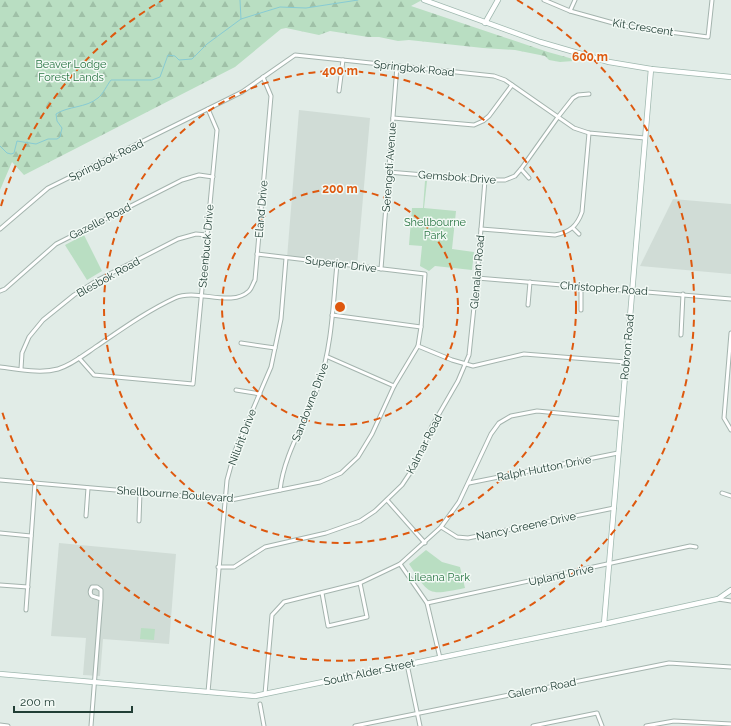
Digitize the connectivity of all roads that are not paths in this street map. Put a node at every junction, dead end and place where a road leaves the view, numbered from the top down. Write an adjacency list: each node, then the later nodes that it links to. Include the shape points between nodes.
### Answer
1 (424, 0): 7 (street)
2 (498, 0): 7 (street)
3 (544, 0): 6 (street, Kit Crescent)
4 (575, 0): 6 (street)
5 (712, 0): 6 (street, Kit Crescent, via 708,37 624,26)
6 (570, 11)
7 (485, 23): 10 (street, via 577,54)
8 (343, 60): 9 (street, Springbok Road); 11 (street, Springbok Road, via 295,55); 14 (street)
9 (397, 66): 13 (street, Springbok Road, via 494,76); 18 (street, Serengeti Avenue)
10 (651, 70): 12 (street); 20 (street, Robron Road)
11 (263, 77): 16 (street, Springbok Road, via 242,92); 31 (street, Eland Drive, via 271,96)
12 (731, 77)
13 (512, 85): 17 (street, Springbok Road); 18 (street, via 489,116 474,125)
14 (338, 91)
15 (589, 94): 17 (street, Gemsbok Drive, via 573,98)
16 (208, 109): 23 (street, Steenbuck Drive, via 217,130); 27 (street, Springbok Road, via 48,188)
17 (558, 117): 19 (street, Springbok Road, via 574,128); 21 (street, Gemsbok Drive)
18 (393, 118): 22 (street, Serengeti Avenue)
19 (589, 133): 20 (street, Springbok Road); 26 (street, via 582,212)
20 (645, 138): 39 (street, Robron Road)
21 (521, 169): 24 (street); 25 (street, Gemsbok Drive, via 515,176 506,180)
22 (388, 172): 25 (street, Gemsbok Drive); 34 (street, Serengeti Avenue)
23 (213, 177): 30 (street, Steenbuck Drive); 40 (street, Gazelle Road, via 199,175 182,180 56,244)
24 (529, 178)
25 (485, 180): 28 (street, Glenalan Road)
26 (573, 228): 28 (street, via 555,235); 29 (street)
27 (0, 229)
28 (481, 229): 36 (street, Glenalan Road)
29 (579, 234)
30 (207, 235): 42 (street, Steenbuck Drive); 58 (street, Blesbok Road, via 196,234 178,240 96,281 74,295 43,320 29,337 22,353)
31 (257, 254): 32 (street, Superior Drive); 42 (street, Eland Drive, via 255,280 250,290 241,296 230,298)
32 (286, 258): 33 (street, Superior Drive); 52 (street, Niluht Drive, via 281,319)
33 (337, 264): 34 (street, Superior Drive); 46 (street, Sandowne Drive)
34 (381, 269): 35 (street, Superior Drive)
35 (425, 274): 47 (street, Shellbourne Boulevard)
36 (477, 278): 37 (street, Christopher Road); 56 (street, Glenalan Road, via 469,355)
37 (530, 282): 38 (street, Christopher Road); 44 (street)
38 (581, 286): 39 (street, Christopher Road); 45 (street)
39 (632, 290): 41 (street, Christopher Road); 55 (street, Robron Road)
40 (0, 291)
41 (684, 294): 43 (street, Christopher Road); 49 (street)
42 (201, 295): 54 (street, via 176,298 145,314); 54 (street, Steenbuck Drive, via 193,384 94,375)
43 (731, 298)
44 (528, 305)
45 (581, 310)
46 (332, 315): 47 (street); 53 (street, Sandowne Drive)
47 (422, 327): 51 (street, Shellbourne Boulevard)
48 (731, 332): 60 (street)
49 (681, 335)
50 (241, 343): 52 (street)
51 (418, 346): 56 (street); 59 (street, Shellbourne Boulevard)
52 (275, 348): 63 (street, Niluht Drive)
53 (328, 356): 59 (street); 71 (street, Sandowne Drive, via 319,386 282,474)
54 (79, 358): 58 (street, via 59,369)
55 (626, 362): 56 (street, via 524,354 473,366); 64 (street, Robron Road)
56 (465, 364): 76 (street, Kalmar Road, via 432,426 416,464 402,485)
57 (0, 367): 58 (street)
58 (21, 369)
59 (394, 386): 71 (street, Shellbourne Boulevard, via 372,434 358,457 341,472 320,482)
60 (727, 388): 61 (street); 65 (street, via 724,418)
61 (731, 388)
62 (236, 390): 63 (street)
63 (260, 394): 75 (street, Niluht Drive, via 234,451)
64 (621, 419): 66 (street, Robron Road); 69 (street, via 537,411 511,416 499,424 491,434)
65 (731, 430)
66 (618, 453): 69 (street, Ralph Hutton Drive); 77 (street, Robron Road)
67 (0, 480): 68 (street, Shellbourne Boulevard)
68 (35, 483): 70 (street, Shellbourne Boulevard); 82 (street)
69 (469, 483): 80 (street)
70 (88, 488): 72 (street, Shellbourne Boulevard); 78 (street)
71 (280, 490): 75 (street, Shellbourne Boulevard)
72 (140, 492): 75 (street, Shellbourne Boulevard); 79 (street)
73 (722, 493): 74 (street)
74 (731, 496)
75 (225, 499): 87 (street, Niluht Drive)
76 (387, 500): 83 (street); 87 (street, Kalmar Road, via 360,521 326,533 266,547 234,567)
77 (614, 508): 80 (street, Nancy Greene Drive, via 468,538 457,537); 86 (street, Robron Road)
78 (86, 516)
79 (139, 521)
80 (441, 527): 83 (street)
81 (0, 533): 82 (street)
82 (31, 536): 90 (street)
83 (425, 543): 85 (street)
84 (696, 547): 86 (street, Upland Drive, via 690,546)
85 (400, 564): 88 (street); 96 (street)
86 (609, 564): 96 (street, Upland Drive); 98 (street, Robron Road)
87 (218, 568): 104 (street, Niluht Drive)
88 (360, 583): 92 (street); 92 (street, via 367,617 328,626)
89 (0, 585): 90 (street)
90 (28, 587): 97 (street)
91 (731, 590): 94 (street, South Alder Street)
92 (322, 592): 105 (street, via 284,602 272,616)
93 (101, 599): 93 (street, via 90,594 92,587 101,590); 103 (street)
94 (718, 599): 95 (street); 98 (street, South Alder Street)
95 (731, 601)
96 (427, 603): 99 (street)
97 (26, 610)
98 (604, 624): 99 (street, South Alder Street)
99 (440, 658): 100 (street, South Alder Street)
100 (407, 664): 105 (street, South Alder Street); 107 (street)
101 (731, 667): 107 (street, Galerno Road, via 669,663)
102 (0, 674): 103 (street, South Alder Street)
103 (94, 682): 104 (street, South Alder Street); 111 (street)
104 (208, 692): 105 (street, South Alder Street, via 255,696)
105 (265, 694)
106 (260, 704): 112 (street)
107 (418, 713): 113 (street, Galerno Road); 114 (street)
108 (731, 724): 117 (street, via 674,721)
109 (0, 725): 110 (street)
110 (8, 726)
111 (91, 726)
112 (264, 726)
113 (355, 726)
114 (420, 726)
115 (533, 726): 116 (street, via 597,713)
116 (602, 726)
117 (646, 726)

